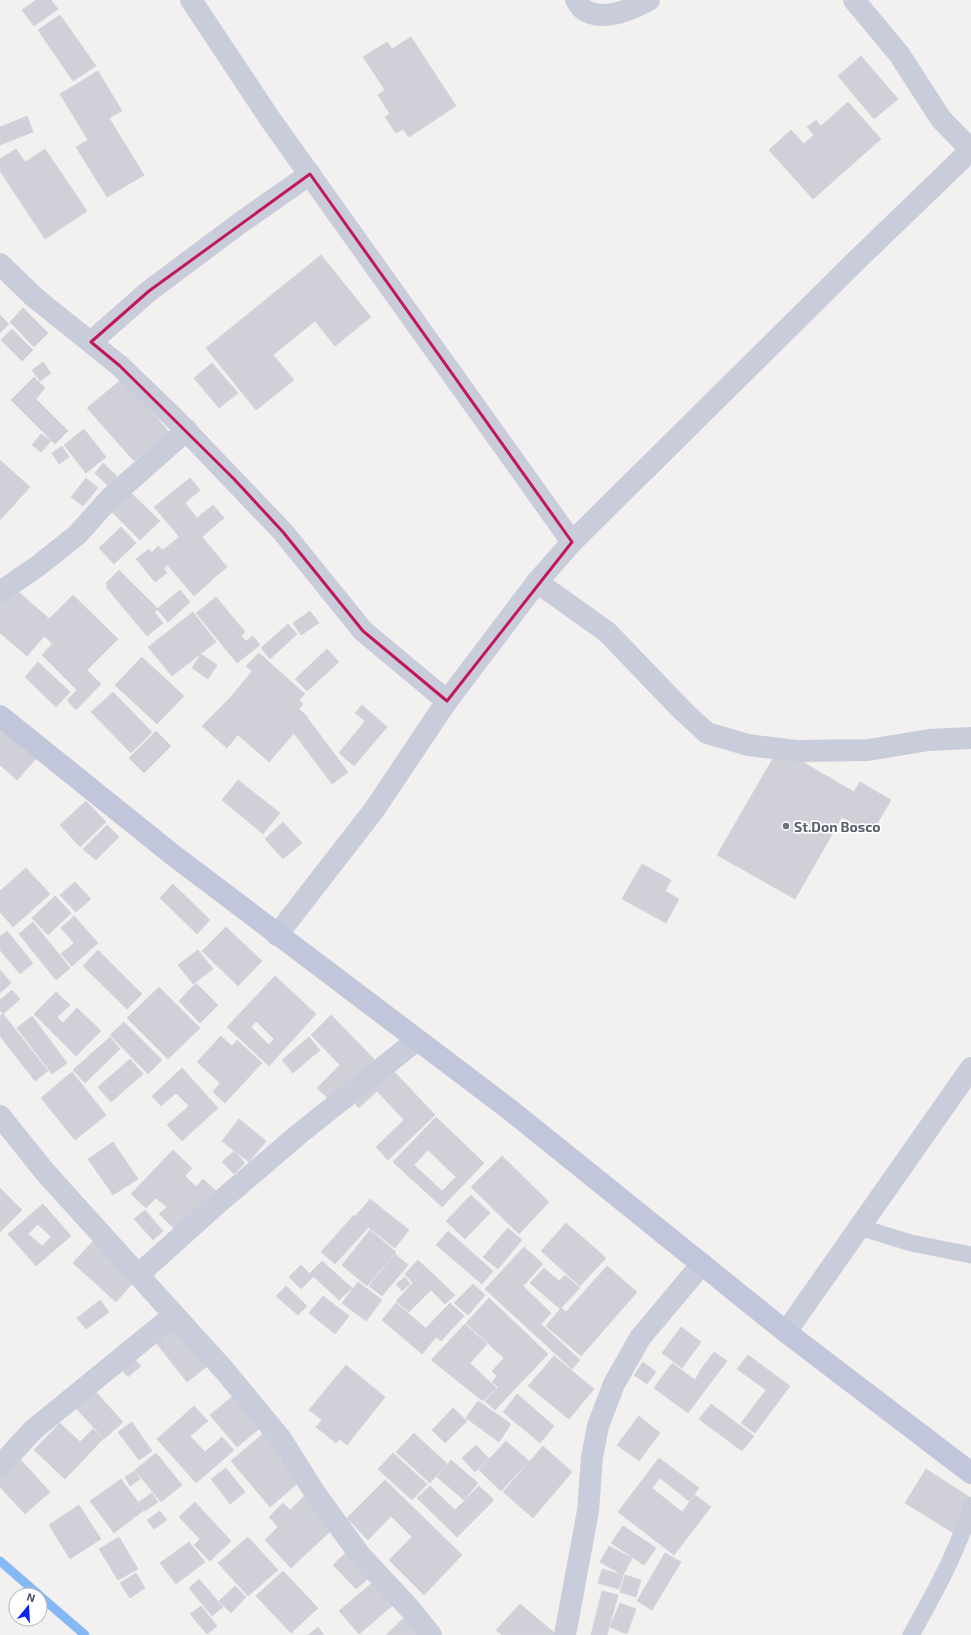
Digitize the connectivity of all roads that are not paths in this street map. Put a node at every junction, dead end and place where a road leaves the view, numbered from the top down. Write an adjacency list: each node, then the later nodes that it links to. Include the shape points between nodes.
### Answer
1 (191, 0): 6 (street)
2 (576, 0): 3 (street, via 583,9 602,16 630,10)
3 (649, 0)
4 (854, 0): 5 (street, via 899,54 941,119)
5 (971, 150): 10 (street)
6 (310, 174): 8 (street, via 149,291); 10 (street)
7 (0, 264): 8 (street, via 34,297)
8 (91, 342): 9 (street)
9 (187, 430): 12 (street, via 110,498 78,534); 13 (street, via 283,532 363,631)
10 (572, 542): 11 (street)
11 (537, 582): 13 (street); 15 (street, via 607,632 707,733 748,746 796,751 868,750 929,740)
12 (0, 592)
13 (447, 701): 16 (street, via 374,810)
14 (0, 716): 16 (street)
15 (971, 738)
16 (277, 935): 17 (street)
17 (417, 1040): 22 (street, via 509,1109); 23 (street, via 299,1134)
18 (971, 1068): 20 (street)
19 (0, 1116): 23 (street, via 45,1172)
20 (859, 1227): 21 (lane, via 911,1243); 25 (street)
21 (971, 1255)
22 (702, 1264): 25 (street); 30 (street, via 640,1338 614,1384 598,1426 592,1458 588,1511)
23 (138, 1275): 24 (street)
24 (174, 1315): 26 (street, via 33,1430); 29 (street, via 225,1371 281,1439 317,1496 360,1555)
25 (786, 1332): 27 (street)
26 (0, 1466)
27 (971, 1473)
28 (971, 1506): 31 (lane, via 952,1554)
29 (431, 1635)
30 (565, 1635)
31 (912, 1635)

